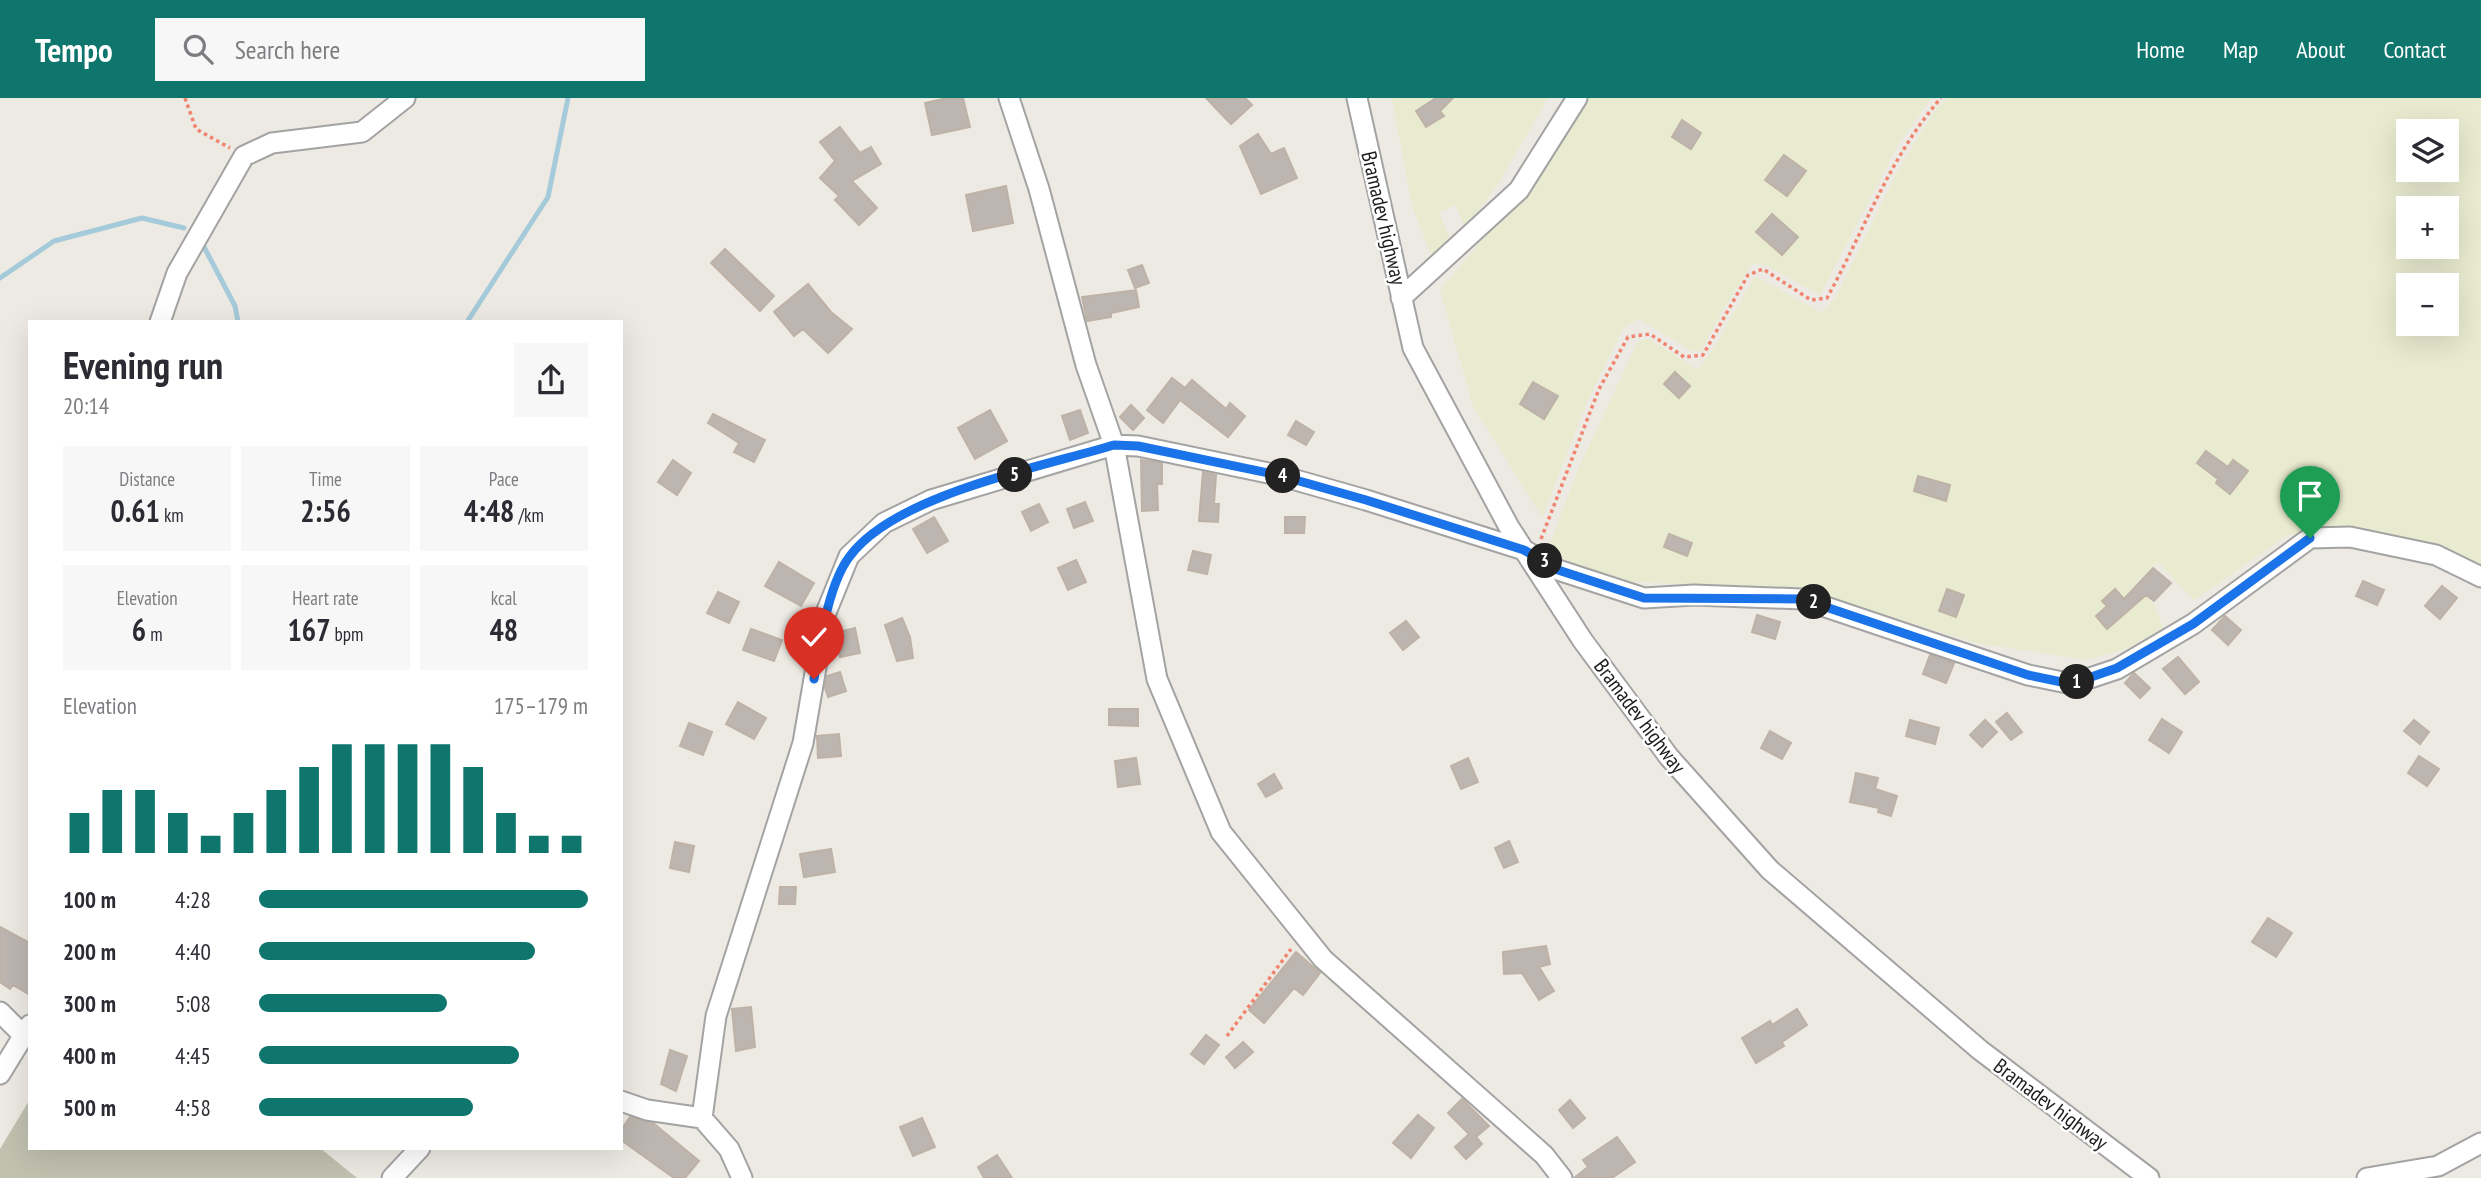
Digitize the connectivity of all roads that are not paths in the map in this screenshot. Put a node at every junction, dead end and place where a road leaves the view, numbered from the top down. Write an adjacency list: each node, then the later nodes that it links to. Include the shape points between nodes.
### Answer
1 (405, 98): 6 (street, via 362,132 272,143 244,156 177,273)
2 (1009, 98): 7 (street, via 1039,189 1086,365)
3 (1357, 98): 5 (street, Bramadev highway)
4 (1577, 98): 5 (street, via 1519,190)
5 (1402, 298): 8 (street, Bramadev highway, via 1413,348 1509,527)
6 (161, 320)
7 (1114, 445): 8 (street, via 1278,475); 14 (street, via 931,500 884,523 849,556 825,615 803,743 716,1016); 19 (street, via 1157,679 1222,832 1323,959 1544,1155)
8 (1530, 552): 9 (street, via 1558,570 1644,598 1802,599 2028,675 2071,684 2117,668 2193,624 2310,538 2350,537 2436,555); 20 (street, Bramadev highway, via 1583,641 1669,757 1770,870 1980,1050)
9 (2481, 577)
10 (0, 1012): 11 (street)
11 (26, 1030): 12 (street)
12 (0, 1074)
13 (623, 1102): 14 (street)
14 (702, 1118): 18 (street, via 729,1149)
15 (2481, 1143): 21 (street, via 2438,1166)
16 (418, 1150): 17 (street)
17 (392, 1178)
18 (742, 1178)
19 (1562, 1178)
20 (2149, 1178)
21 (2367, 1178)

